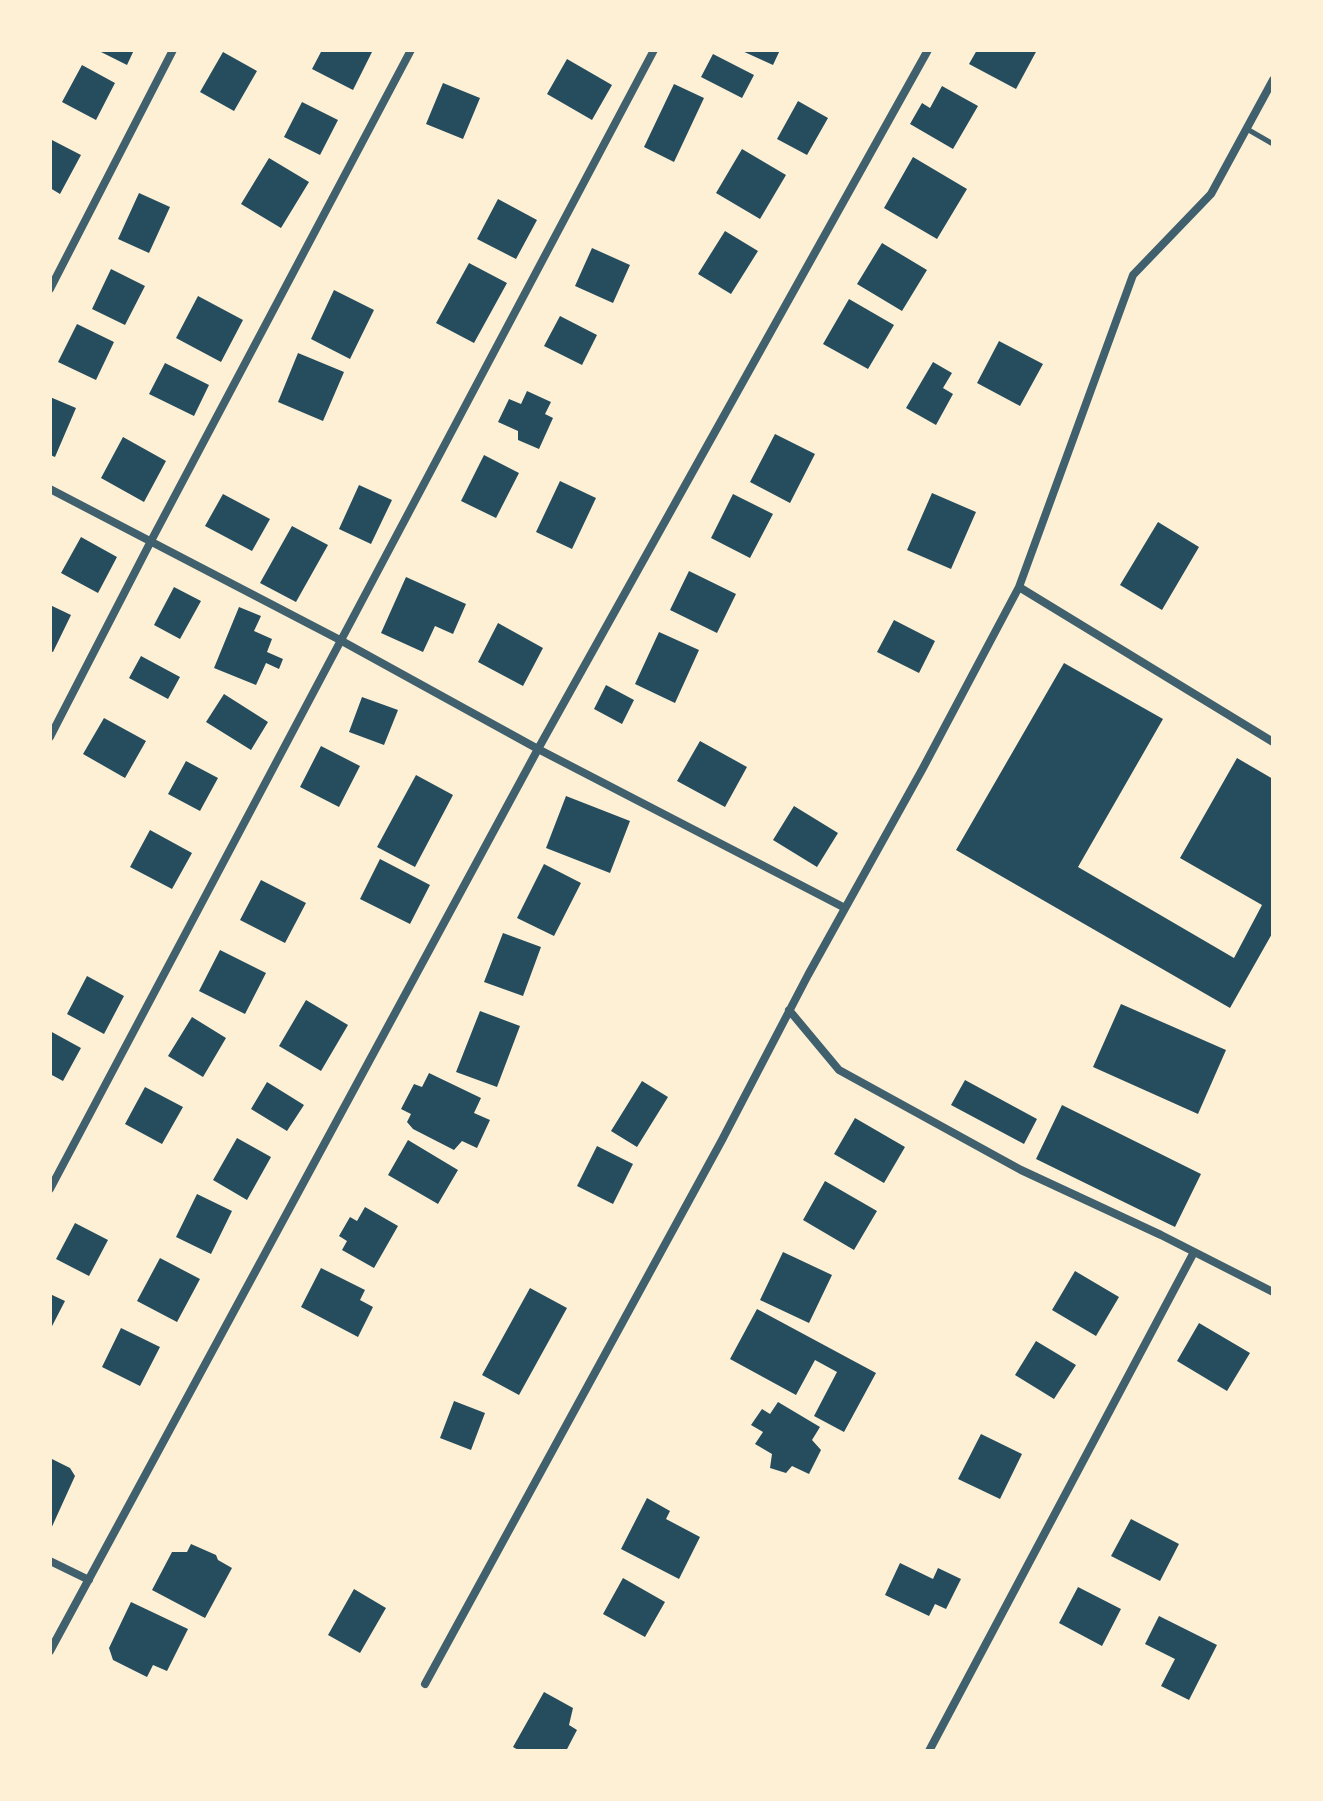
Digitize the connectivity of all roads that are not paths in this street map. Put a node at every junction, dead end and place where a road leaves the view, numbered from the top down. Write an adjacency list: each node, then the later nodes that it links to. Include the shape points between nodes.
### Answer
1 (173, 50): 8 (street)
2 (411, 50): 10 (street)
3 (654, 50): 12 (street)
4 (928, 50): 15 (street)
5 (1273, 80): 6 (street)
6 (1246, 128): 7 (lane); 11 (street, via 1211,194 1133,275)
7 (1273, 144)
8 (50, 289)
9 (50, 489): 10 (street)
10 (151, 541): 12 (street); 13 (street)
11 (1019, 587): 14 (street); 16 (street)
12 (340, 640): 15 (street); 18 (street)
13 (50, 737)
14 (1273, 742)
15 (538, 749): 16 (street); 22 (street)
16 (845, 908): 17 (street)
17 (789, 1010): 19 (street, via 839,1070 1021,1170); 24 (street)
18 (50, 1189)
19 (1194, 1252): 20 (street); 25 (street)
20 (1273, 1292)
21 (50, 1561): 22 (street)
22 (89, 1580): 23 (street)
23 (50, 1651)
24 (425, 1684)
25 (929, 1751)

